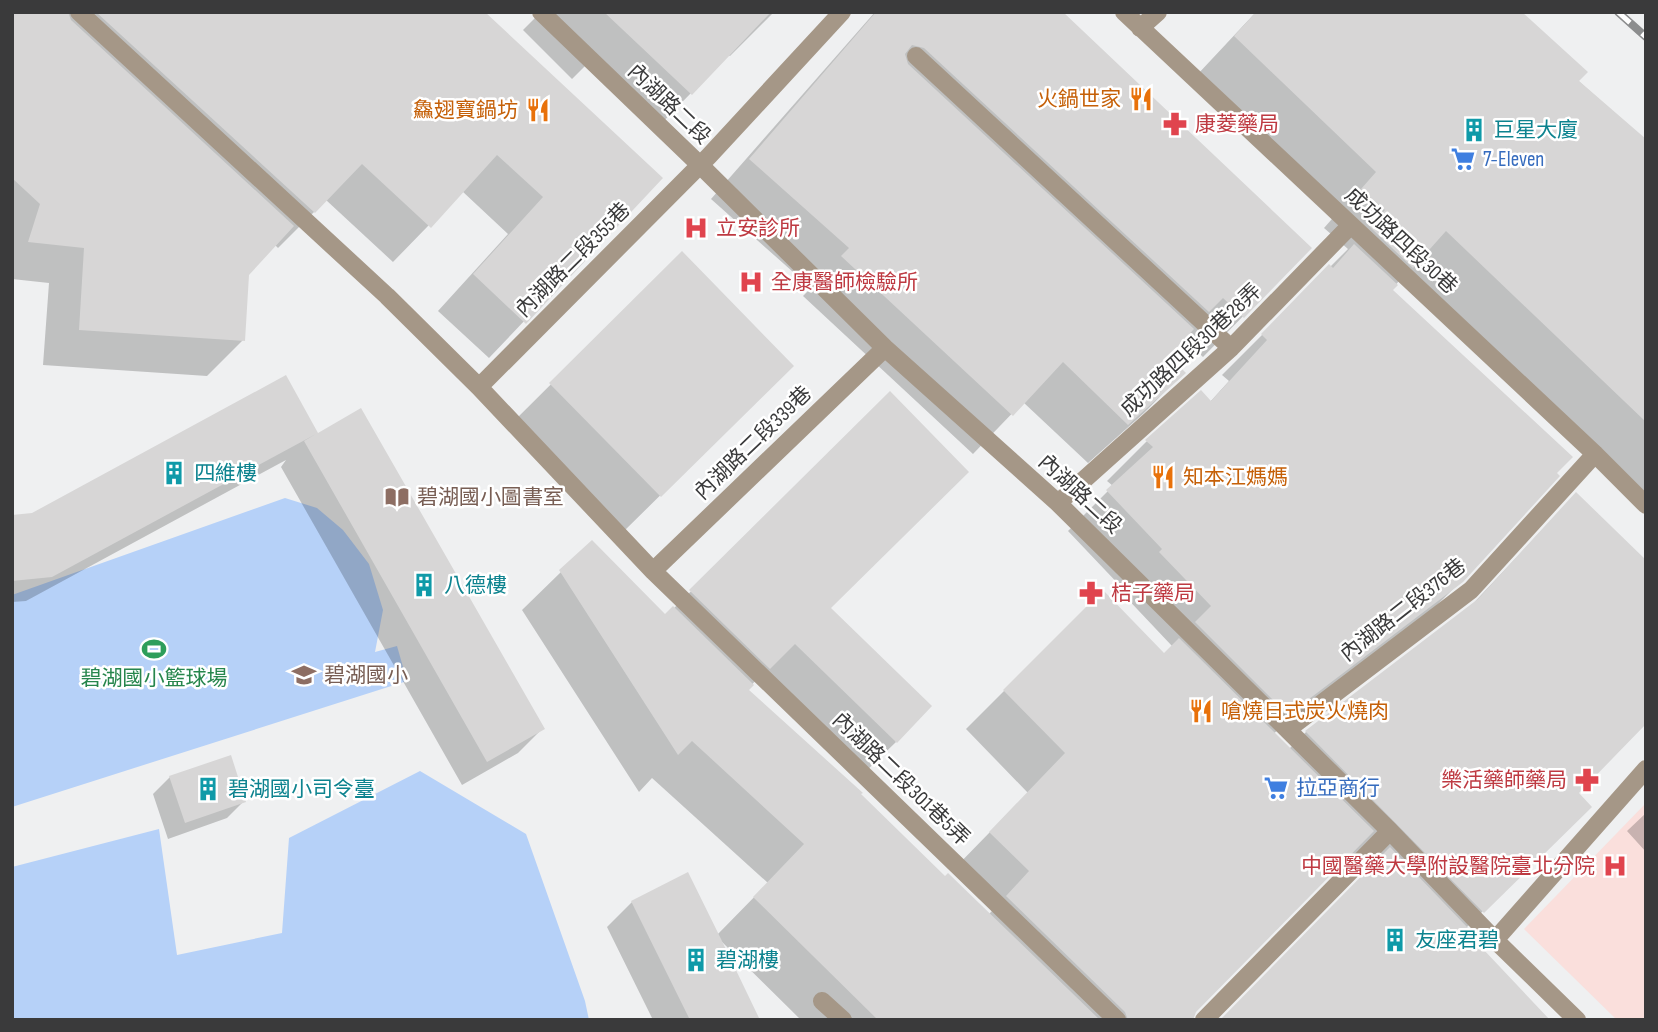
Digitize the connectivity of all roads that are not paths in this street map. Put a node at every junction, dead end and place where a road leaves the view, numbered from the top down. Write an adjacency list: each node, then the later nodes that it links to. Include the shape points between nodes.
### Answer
1 (79, 12): 12 (street, 內湖路二段301巷5弄)
2 (541, 12): 8 (street, 內湖路二段)
3 (842, 12): 8 (street, 內湖路二段355巷)
4 (1124, 12): 6 (street, 成功路四段30巷)
5 (1158, 12): 6 (street)
6 (1140, 28): 9 (street, 成功路四段30巷)
7 (916, 56): 11 (street)
8 (700, 165): 10 (street, 內湖路二段); 12 (street, 內湖路二段355巷)
9 (1351, 225): 11 (street, 成功路四段30巷28弄); 13 (street, 成功路四段30巷)
10 (885, 348): 14 (street, 內湖路二段); 16 (street, 內湖路二段339巷)
11 (1231, 348): 14 (street, 成功路四段30巷28弄)
12 (479, 387): 16 (street, 內湖路二段301巷5弄)
13 (1595, 454): 15 (street, 成功路四段30巷); 17 (street, 內湖路二段376巷, via 1471,590)
14 (1058, 503): 17 (street, 內湖路二段)
15 (1646, 505)
16 (653, 571): 23 (street, 內湖路二段301巷5弄)
17 (1288, 729): 19 (street, 內湖路二段)
18 (1646, 769): 20 (street)
19 (1390, 831): 20 (street, 內湖路二段); 24 (street)
20 (1495, 940): 25 (street, 內湖路二段)
21 (822, 1001): 22 (street)
22 (843, 1020)
23 (1117, 1020)
24 (1205, 1020)
25 (1577, 1020)

